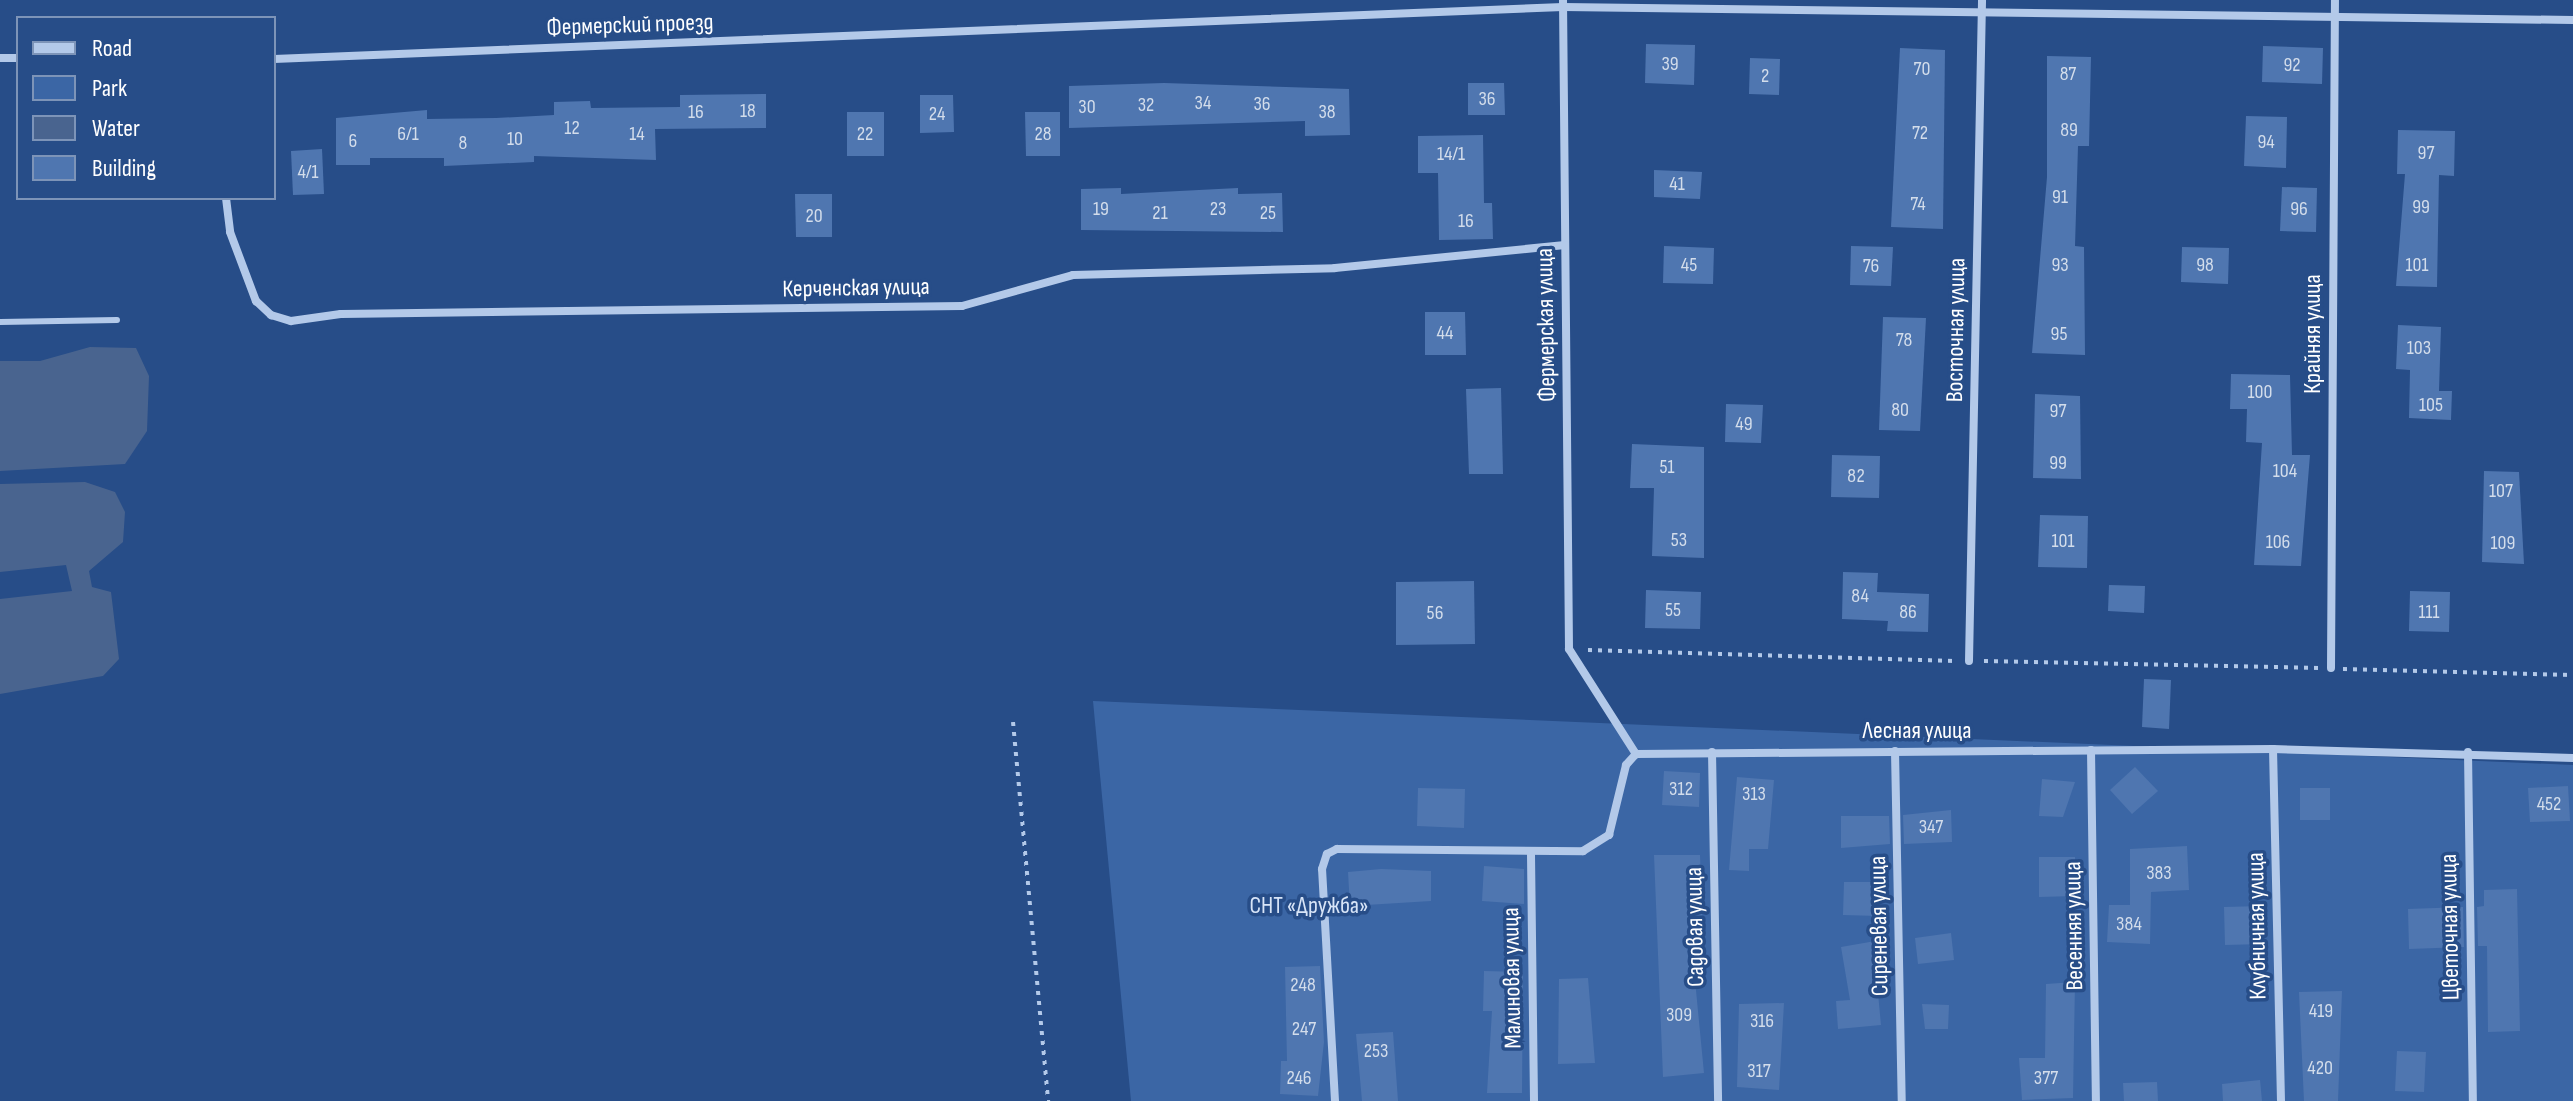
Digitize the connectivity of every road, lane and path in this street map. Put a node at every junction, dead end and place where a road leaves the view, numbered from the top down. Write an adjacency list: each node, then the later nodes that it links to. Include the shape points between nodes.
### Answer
1 (2335, 0): 4 (street, Крайняя улица)
2 (1563, 4): 3 (street, Фермерский проезд); 6 (street, Фермерский проезд); 8 (street, Фермерская улица)
3 (1982, 4): 4 (street, Фермерский проезд); 12 (street, Восточная улица)
4 (2335, 13): 5 (street, Фермерский проезд); 13 (street, Крайняя улица)
5 (2573, 20)
6 (276, 59)
7 (226, 200): 8 (street, Керченская улица, via 230,232 256,301 271,315 291,321 341,314 962,306 1073,275 1335,268)
8 (1565, 245): 11 (street, Фермерская улица)
9 (117, 320): 10 (lane)
10 (0, 322)
11 (1569, 649): 12 (path); 21 (street)
12 (1969, 661): 13 (path)
13 (2331, 668): 14 (path)
14 (2573, 675)
15 (1013, 722): 24 (path)
16 (2273, 749): 17 (street, Лесная улица); 20 (street, Лесная улица); 30 (street, Клубничная улица)
17 (2091, 750): 18 (street, Лесная улица); 29 (street, Весенняя улица)
18 (1895, 751): 19 (street, Лесная улица); 28 (street, Сиреневая улица)
19 (1712, 752): 21 (street, Лесная улица); 27 (street, Садовая улица)
20 (2468, 752): 22 (street, Лесная улица); 31 (street, Цветочная улица)
21 (1636, 754): 23 (street, via 1626,765 1609,835 1583,851)
22 (2573, 758)
23 (1531, 855): 25 (street, via 1337,849 1327,854 1322,869); 26 (street, Малиновая улица)
24 (1048, 1101)
25 (1335, 1101)
26 (1534, 1101)
27 (1718, 1101)
28 (1902, 1101)
29 (2096, 1101)
30 (2281, 1101)
31 (2473, 1101)

